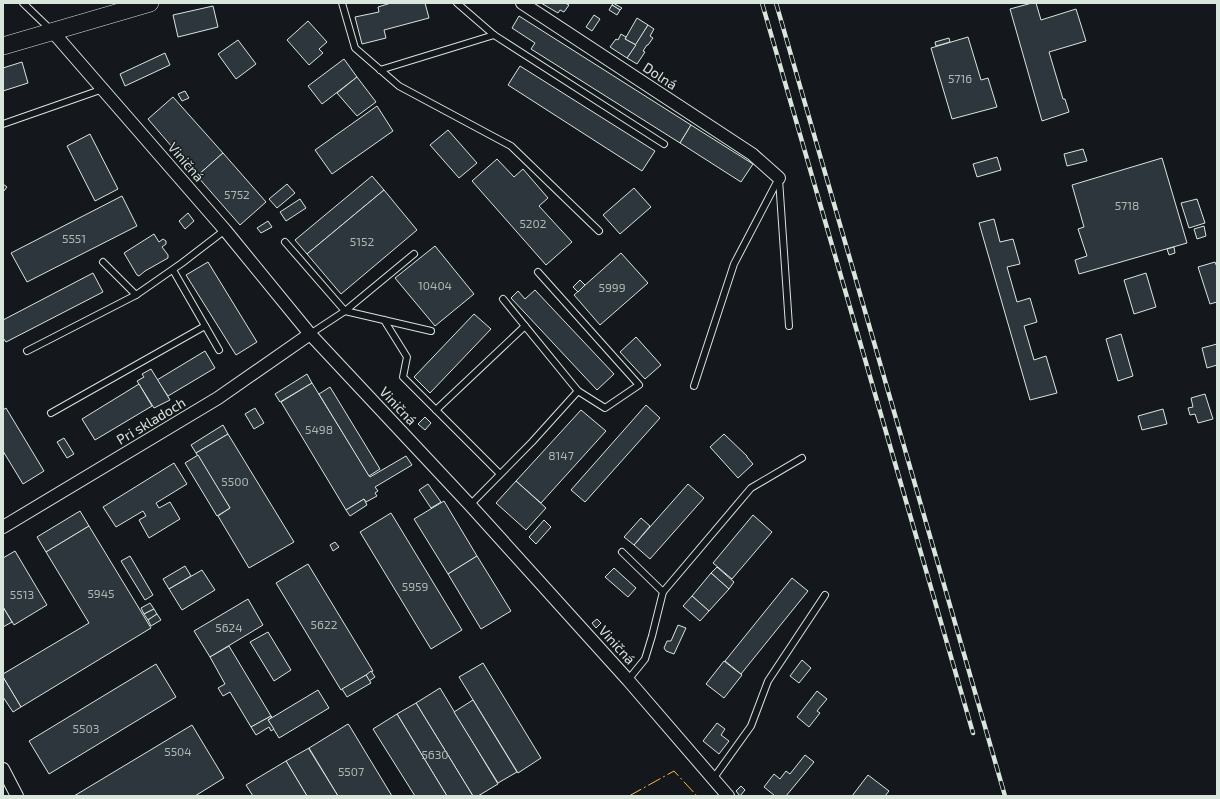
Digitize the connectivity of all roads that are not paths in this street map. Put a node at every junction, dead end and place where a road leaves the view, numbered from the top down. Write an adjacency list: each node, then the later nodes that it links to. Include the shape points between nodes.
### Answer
1 (23, 3): 6 (lane)
2 (150, 3): 6 (street)
3 (342, 3): 9 (lane, via 355,48)
4 (457, 3): 7 (lane)
5 (522, 3): 13 (street, Dolná, via 752,154)
6 (52, 31): 8 (street); 10 (street, Viničná)
7 (494, 35): 9 (lane); 12 (lane)
8 (3, 46)
9 (380, 70): 15 (lane, via 399,86 511,146)
10 (102, 89): 11 (lane); 14 (street, Viničná)
11 (3, 124)
12 (664, 144)
13 (779, 178): 27 (lane); 32 (lane, via 734,264)
14 (225, 230): 19 (lane); 29 (street, Viničná)
15 (599, 231)
16 (285, 242): 23 (lane)
17 (414, 254): 23 (lane)
18 (103, 262): 21 (lane)
19 (173, 270): 21 (lane); 25 (lane)
20 (538, 272): 33 (lane, via 639,385 605,408)
21 (136, 295): 31 (lane)
22 (503, 299): 26 (lane)
23 (345, 311): 24 (lane); 29 (lane)
24 (384, 320): 28 (lane); 34 (lane, via 407,357 402,377)
25 (205, 326): 30 (lane); 35 (lane)
26 (525, 326): 33 (lane); 34 (lane)
27 (789, 326)
28 (431, 331)
29 (310, 334): 38 (street, Viničná); 39 (street, Pri skladoch, via 218,398)
30 (219, 350)
31 (27, 351)
32 (694, 386)
33 (578, 391): 37 (lane)
34 (436, 410): 37 (lane)
35 (51, 413)
36 (802, 458): 41 (lane, via 751,488)
37 (500, 474): 38 (lane)
38 (470, 505): 43 (street, Viničná)
39 (3, 527)
40 (622, 552): 41 (lane)
41 (663, 592): 43 (lane, via 644,659)
42 (825, 595): 45 (lane, via 768,681 751,726)
43 (628, 680): 45 (street, Viničná)
44 (3, 769): 46 (street)
45 (713, 779): 47 (street, Viničná)
46 (17, 796)
47 (728, 796)

